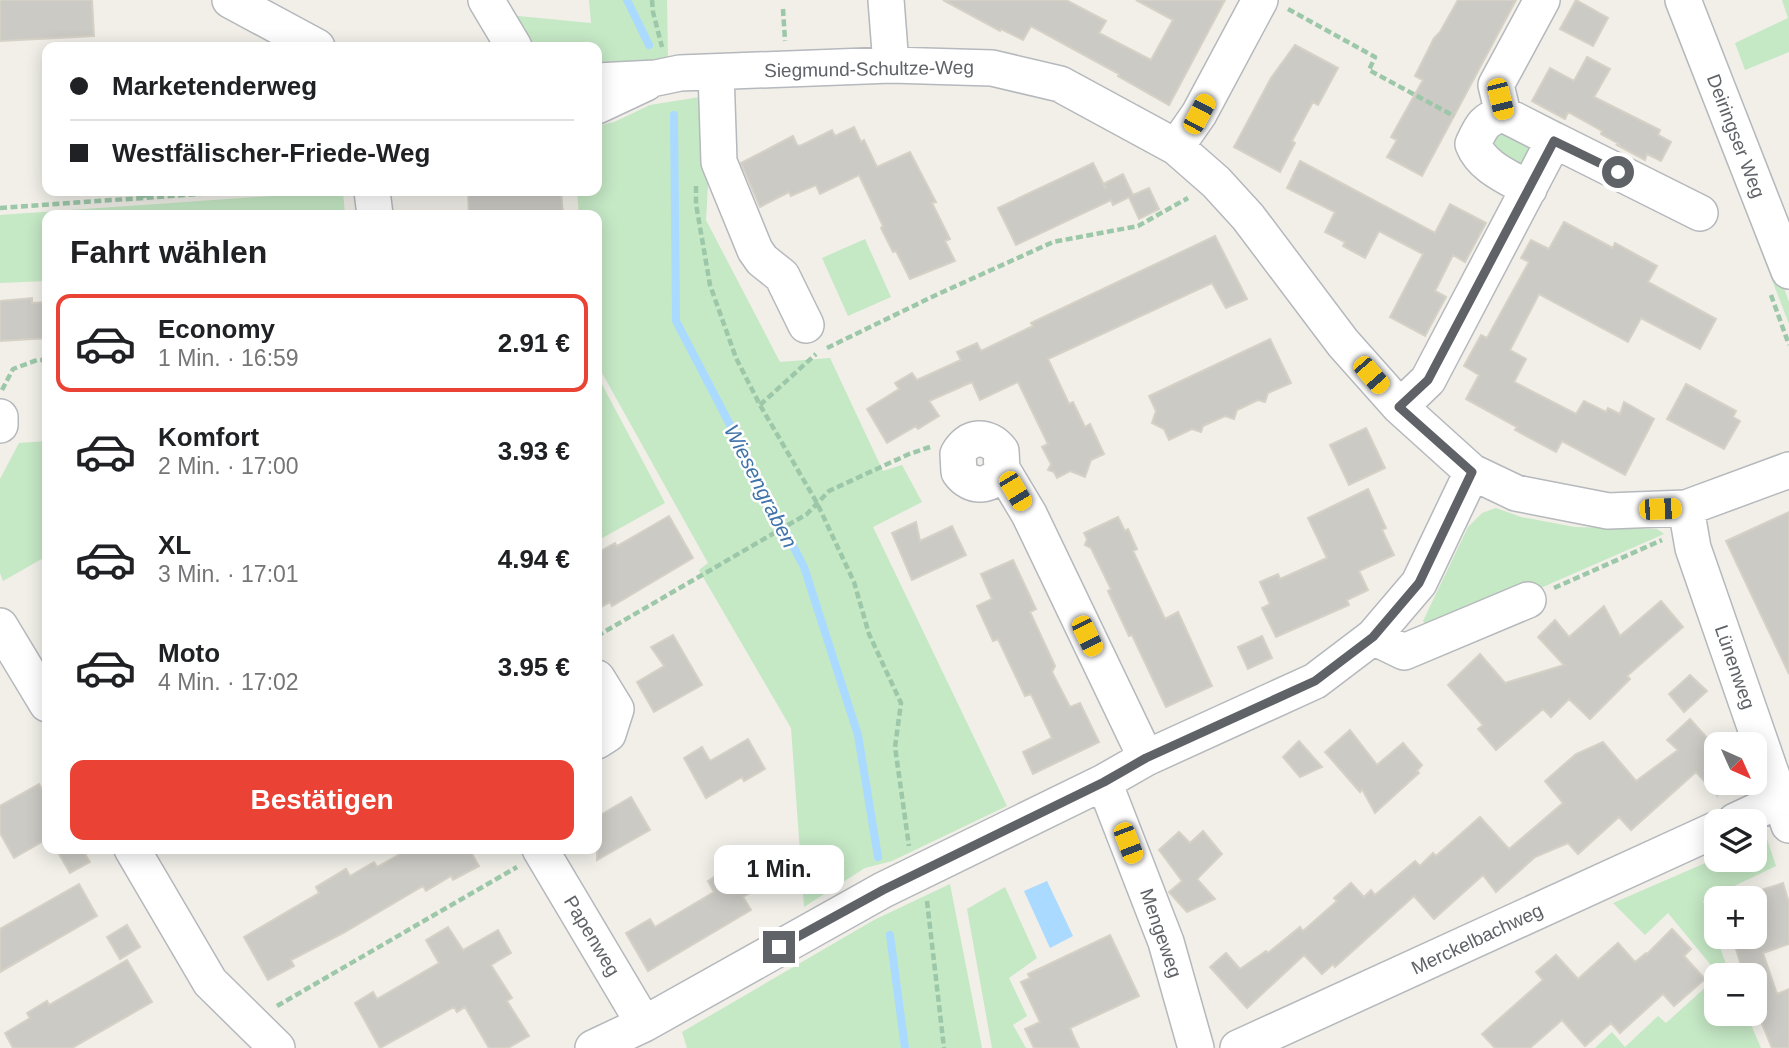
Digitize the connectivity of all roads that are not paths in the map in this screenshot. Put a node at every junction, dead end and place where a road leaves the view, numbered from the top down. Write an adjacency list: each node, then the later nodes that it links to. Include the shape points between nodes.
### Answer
1 (230, 0): 7 (street)
2 (486, 0): 8 (street)
3 (886, 0): 9 (street)
4 (1542, 0): 14 (street, via 1496,85)
5 (1683, 0): 19 (street, Deiringser Weg)
6 (1270, 3): 16 (street)
7 (308, 42)
8 (510, 42)
9 (891, 65): 10 (street, Siegmund-Schultze-Weg); 16 (street, Siegmund-Schultze-Weg, via 992,68 1060,84)
10 (716, 72): 11 (street, Siegmund-Schultze-Weg); 20 (street, via 723,177 755,250 782,276)
11 (668, 76): 12 (street, Siegmund-Schultze-Weg); 13 (street, Siegmund-Schultze-Weg)
12 (602, 81)
13 (602, 104)
14 (1492, 122): 15 (street); 17 (street, via 1473,144 1477,156)
15 (1554, 141): 17 (street); 18 (street)
16 (1175, 147): 21 (street, Siegmund-Schultze-Weg, via 1248,217 1343,343)
17 (1529, 189): 21 (street, via 1428,380)
18 (1700, 213)
19 (1789, 271)
20 (806, 325)
21 (1399, 407): 26 (street, Siegmund-Schultze-Weg)
22 (0, 417): 23 (street)
23 (0, 425)
24 (965, 443): 34 (street, via 977,439 993,443 1001,452 1002,469 1029,514)
25 (1789, 470): 27 (street, Siegmund-Schultze-Weg)
26 (1472, 472): 27 (street, Siegmund-Schultze-Weg, via 1516,493 1608,511); 30 (street, via 1419,583)
27 (1686, 508): 36 (street, Lünenweg, via 1693,548)
28 (1528, 600): 30 (street, via 1404,652)
29 (0, 626): 32 (street)
30 (1373, 637): 34 (street, via 1315,681)
31 (602, 686): 33 (street, via 616,709 608,734)
32 (42, 696)
33 (602, 738)
34 (1146, 758): 35 (street)
35 (1104, 782): 41 (street, via 883,890); 44 (street, Mengeweg, via 1166,942)
36 (1785, 813): 37 (street)
37 (1767, 816)
38 (1704, 835): 45 (street, Merckelbachweg)
39 (135, 854): 42 (street, via 210,982)
40 (543, 854): 41 (street, Papenweg)
41 (644, 1024): 43 (street)
42 (266, 1037)
43 (593, 1048)
44 (1196, 1048)
45 (1238, 1048)

